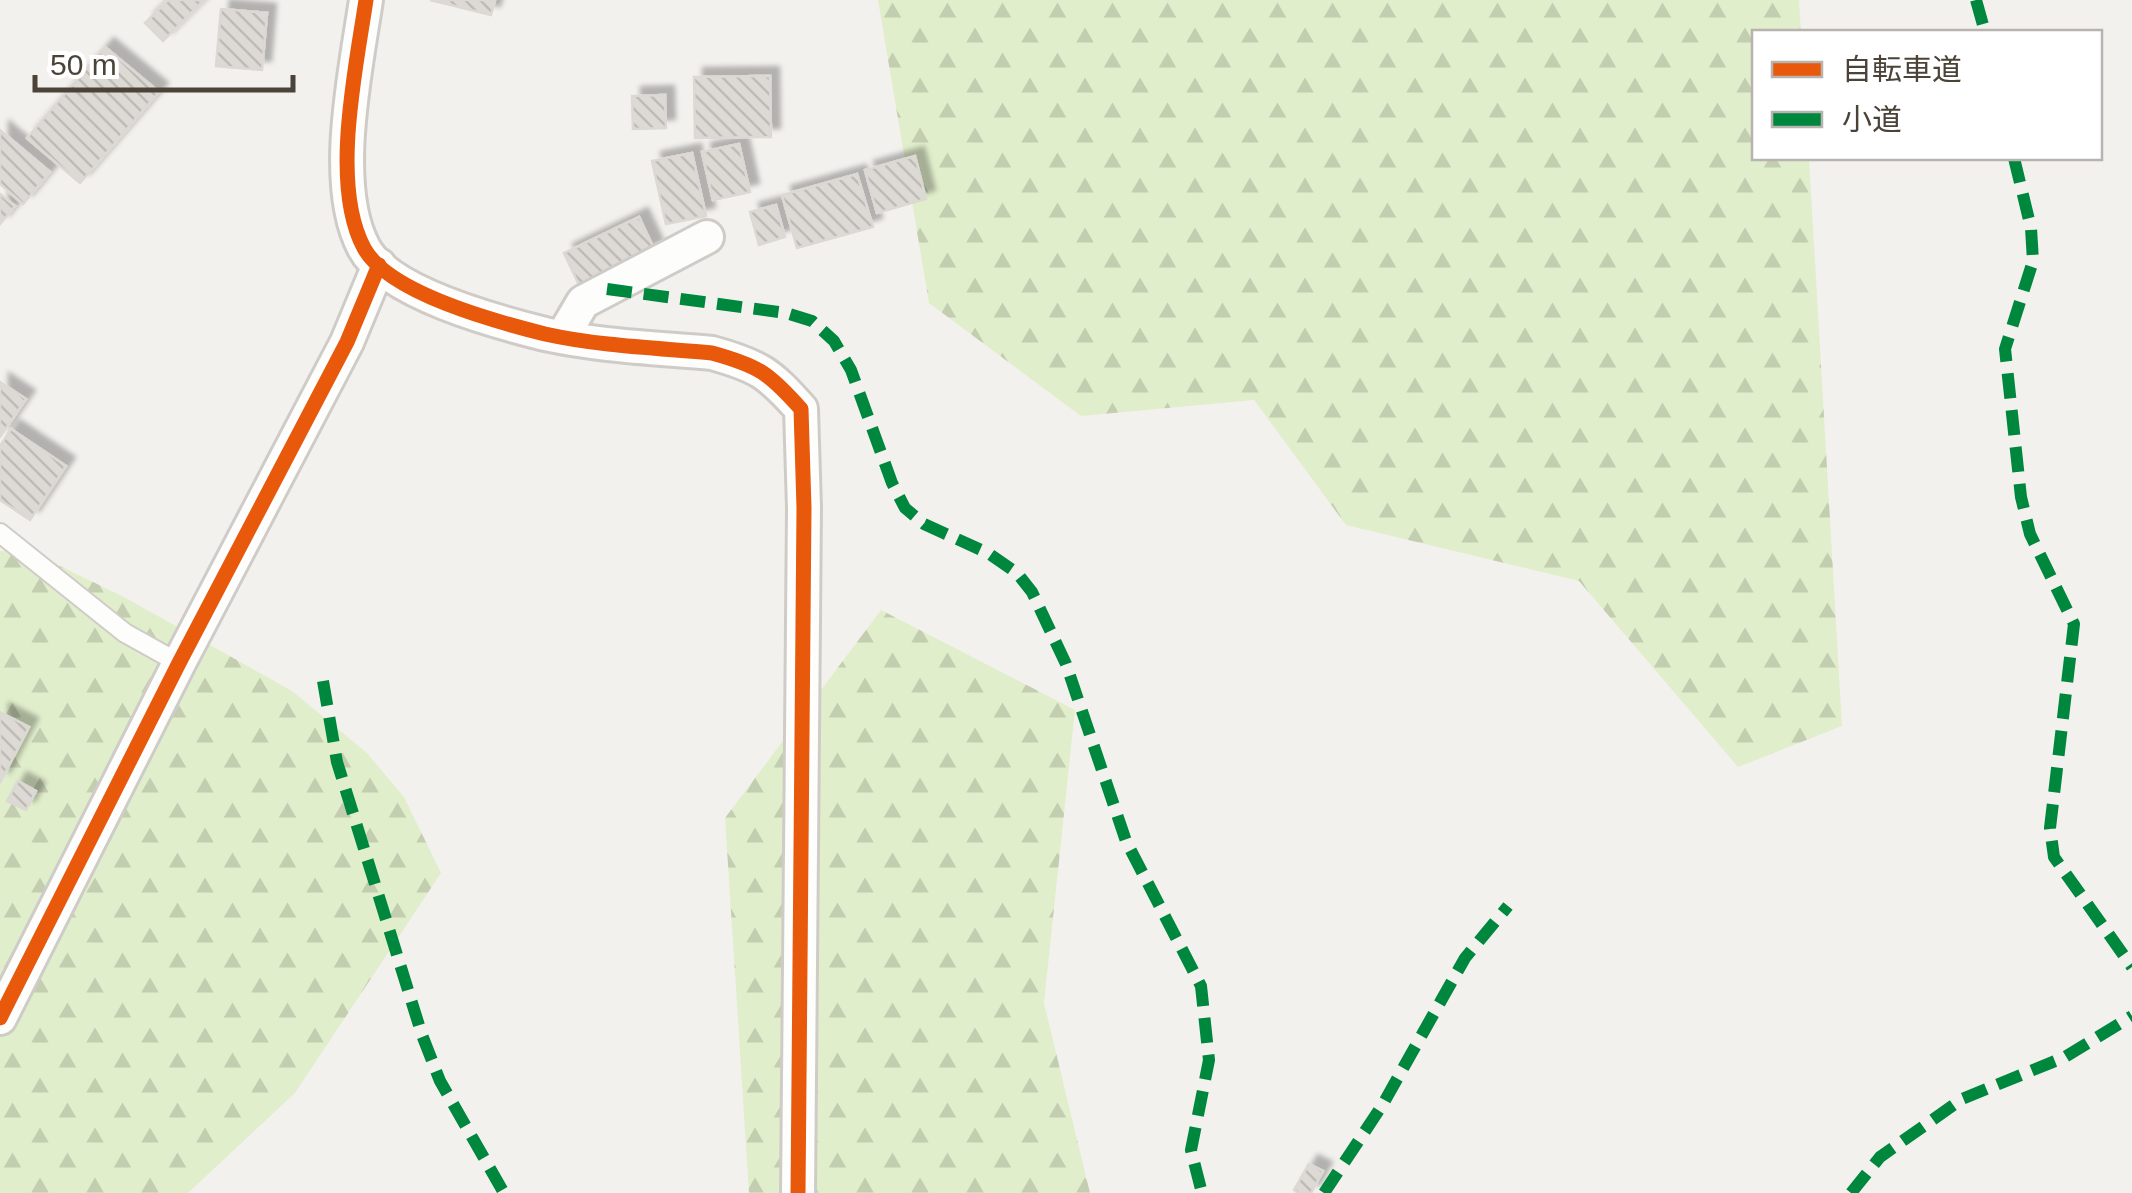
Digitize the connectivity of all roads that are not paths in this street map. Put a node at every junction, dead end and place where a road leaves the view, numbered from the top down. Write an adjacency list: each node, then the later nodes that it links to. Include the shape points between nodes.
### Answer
1 (366, 0): 3 (street, via 348,173 362,245)
2 (706, 237): 4 (street, via 583,302)
3 (378, 265): 4 (street, via 428,298); 6 (street, via 347,342)
4 (563, 336): 8 (street, via 737,360 771,375 801,408)
5 (0, 533): 6 (lane, via 125,633)
6 (179, 662): 7 (street)
7 (0, 1018)
8 (798, 1193)

